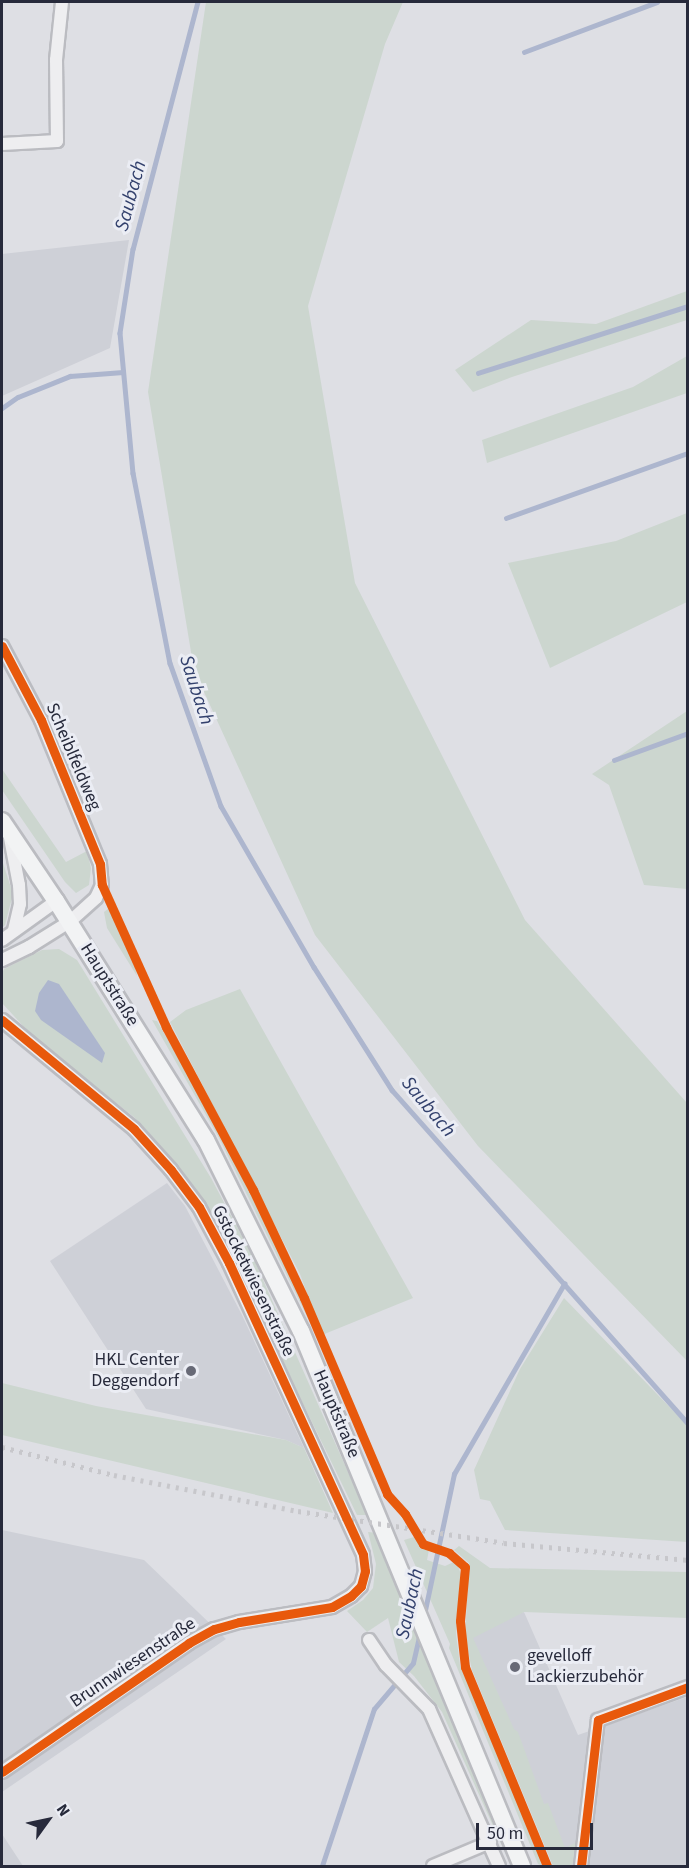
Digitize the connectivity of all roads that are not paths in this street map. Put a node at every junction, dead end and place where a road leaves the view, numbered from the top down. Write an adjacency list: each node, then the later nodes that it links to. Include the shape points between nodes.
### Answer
1 (62, 2): 2 (street, via 56,60 57,141)
2 (2, 144)
3 (2, 646): 6 (street, Scheiblfeldweg, via 41,720 100,864 102,885 96,898)
4 (5, 826): 5 (main road, Hauptstraße); 7 (street, via 19,885 20,904)
5 (56, 901): 6 (main road, Hauptstraße); 7 (street)
6 (69, 922): 9 (street); 18 (main road, Hauptstraße, via 211,1150 301,1331)
7 (14, 930): 8 (street)
8 (2, 940)
9 (2, 960)
10 (2, 1020): 11 (street, Gstocketwiesenstraße, via 134,1129 199,1207 229,1263 363,1555 365,1571 361,1586)
11 (332, 1607): 14 (street, Brunnwiesenstraße, via 213,1629)
12 (369, 1640): 15 (street, via 391,1670 420,1698 441,1731)
13 (687, 1687): 19 (street, via 598,1720)
14 (2, 1772)
15 (490, 1842): 16 (street); 17 (street)
16 (433, 1866)
17 (499, 1866)
18 (522, 1866)
19 (581, 1866)

